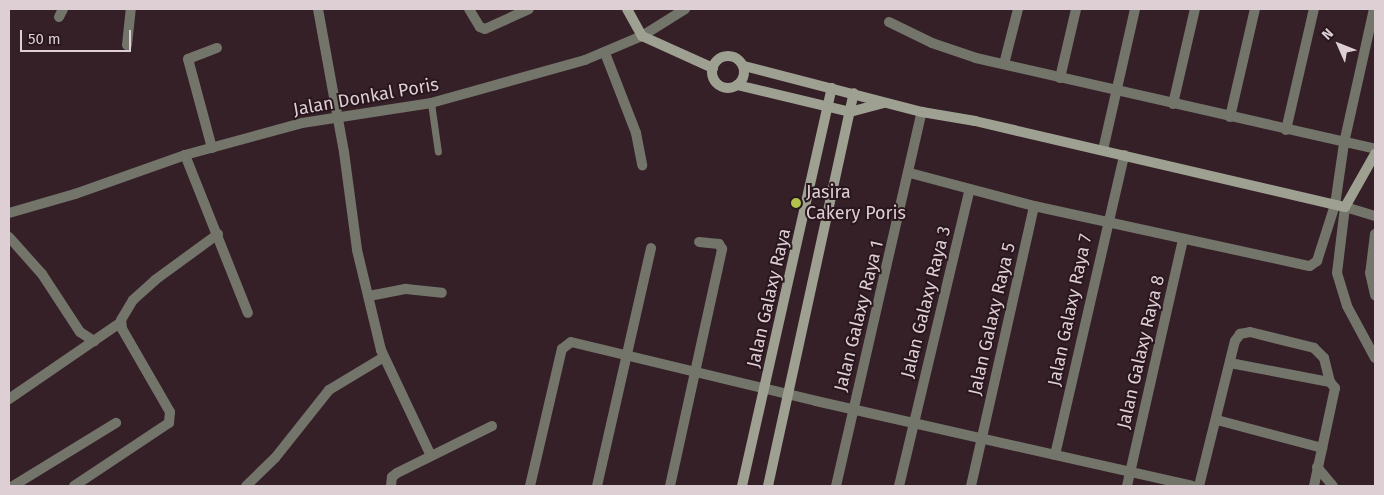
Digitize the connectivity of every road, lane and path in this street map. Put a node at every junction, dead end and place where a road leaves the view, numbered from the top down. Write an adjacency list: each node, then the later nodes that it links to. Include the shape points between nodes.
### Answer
1 (131, 9): 16 (street)
2 (318, 9): 33 (street)
3 (469, 9): 4 (street, via 480,27 485,29)
4 (529, 9)
5 (627, 9): 15 (street)
6 (685, 9): 15 (street, Jalan Donkal Poris)
7 (1018, 9): 19 (street)
8 (1076, 9): 22 (street)
9 (1135, 9): 25 (street)
10 (1195, 9): 29 (street)
11 (1255, 9): 34 (street)
12 (1314, 9): 35 (street)
13 (1374, 9): 36 (street)
14 (889, 22): 19 (street, via 932,43)
15 (642, 36): 18 (street, Jalan Donkal Poris); 21 (street)
16 (127, 45)
17 (218, 48): 37 (street, via 188,59)
18 (605, 53): 28 (street, Jalan Donkal Poris); 44 (street, via 636,133)
19 (1004, 64): 22 (street)
20 (744, 66): 21 (street, via 732,56 724,56); 23 (street, via 744,76); 24 (street)
21 (713, 68): 23 (street, via 717,83 724,87)
22 (1060, 78): 25 (street)
23 (737, 85): 30 (street)
24 (832, 88): 26 (street); 30 (street, Jalan Galaxy Raya)
25 (1116, 89): 29 (street); 39 (street)
26 (854, 93): 27 (street); 31 (street)
27 (883, 102): 31 (street); 32 (street)
28 (431, 103): 33 (street, Jalan Donkal Poris, via 381,113); 40 (lane)
29 (1173, 104): 34 (street)
30 (828, 107): 31 (street); 70 (street, Jalan Galaxy Raya)
31 (850, 112): 71 (street)
32 (922, 112): 39 (street); 45 (street, Jalan Galaxy Raya 1)
33 (337, 116): 37 (street, Jalan Donkal Poris); 60 (street, via 357,250)
34 (1230, 117): 35 (street)
35 (1286, 130): 36 (street)
36 (1344, 143): 38 (street); 48 (street)
37 (212, 148): 42 (street, Jalan Donkal Poris)
38 (1375, 149)
39 (1103, 150): 43 (street)
40 (438, 152)
41 (1375, 154): 48 (street)
42 (185, 155): 49 (street, Jalan Donkal Poris, via 75,194); 52 (street)
43 (1124, 155): 48 (street); 51 (street, Jalan Galaxy Raya 7)
44 (642, 165)
45 (910, 173): 46 (street); 73 (street, Jalan Galaxy Raya 1)
46 (970, 189): 47 (street); 76 (street, Jalan Galaxy Raya 3)
47 (1034, 206): 51 (street); 78 (street, Jalan Galaxy Raya 5)
48 (1344, 207): 50 (street); 55 (street, via 1317,261 1310,266); 66 (street, via 1337,273 1347,306)
49 (9, 213)
50 (1371, 214)
51 (1107, 220): 55 (street); 80 (street, Jalan Galaxy Raya 7)
52 (218, 234): 61 (street); 62 (street, via 155,280 126,309)
53 (1375, 234): 59 (street, via 1370,273)
54 (9, 237): 63 (street, via 42,274 80,332)
55 (1183, 238): 83 (street, Jalan Galaxy Raya 8)
56 (698, 242): 68 (street, via 719,244 722,249)
57 (651, 248): 64 (street)
58 (442, 293): 60 (street, via 406,289)
59 (1375, 295)
60 (369, 296): 65 (street)
61 (248, 313)
62 (120, 323): 63 (street); 85 (street, via 170,412 169,423)
63 (94, 341): 72 (street)
64 (627, 355): 68 (street); 88 (street, via 571,342 565,344); 89 (street)
65 (384, 357): 81 (street); 86 (street, via 329,390 275,458)
66 (1375, 358)
67 (1230, 363): 69 (street); 69 (street, via 1235,341 1240,334 1250,332 1314,348 1324,358); 74 (street)
68 (696, 371): 70 (street); 90 (street)
69 (1330, 382): 79 (street, via 1335,388 1335,396)
70 (765, 388): 71 (street); 91 (street, Jalan Galaxy Raya)
71 (790, 394): 73 (street); 92 (street)
72 (9, 399)
73 (852, 410): 76 (street); 93 (street, Jalan Galaxy Raya 1)
74 (1217, 420): 79 (street); 98 (street)
75 (116, 423): 84 (street)
76 (913, 424): 78 (street); 94 (street, Jalan Galaxy Raya 3)
77 (492, 426): 81 (street)
78 (982, 439): 80 (street); 95 (street, Jalan Galaxy Raya 5)
79 (1322, 448): 82 (street)
80 (1055, 455): 83 (street)
81 (430, 456): 87 (street, via 397,473 392,477)
82 (1317, 467): 99 (street); 100 (street)
83 (1131, 472): 96 (street, Jalan Galaxy Raya 8); 97 (street)
84 (13, 486)
85 (74, 486)
86 (246, 486)
87 (390, 486)
88 (530, 486)
89 (597, 486)
90 (670, 486)
91 (742, 486)
92 (768, 486)
93 (836, 486)
94 (899, 486)
95 (971, 486)
96 (1127, 486)
97 (1192, 486)
98 (1199, 486)
99 (1314, 486)
100 (1333, 486)

